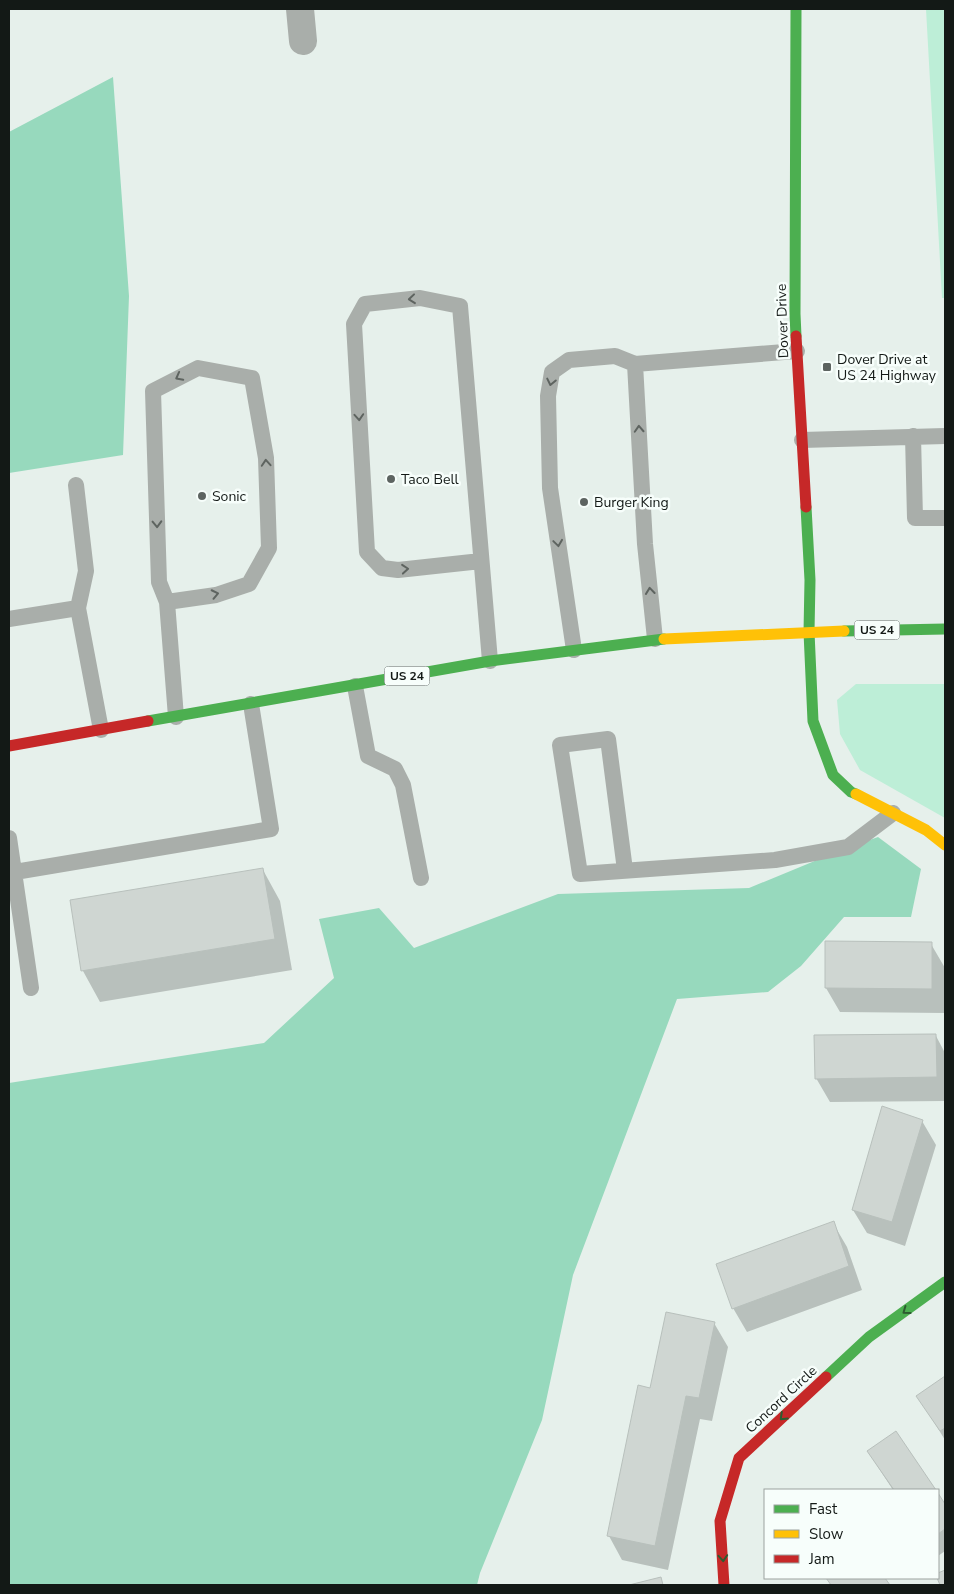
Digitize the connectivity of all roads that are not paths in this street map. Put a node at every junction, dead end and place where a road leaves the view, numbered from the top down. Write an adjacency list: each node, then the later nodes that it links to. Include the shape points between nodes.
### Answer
1 (300, 9): 3 (street)
2 (796, 9): 4 (main road, Dover Drive)
3 (303, 41)
4 (797, 351): 5 (lane); 8 (main road, Dover Drive)
5 (635, 364): 17 (lane, one-way to 5, via 645,544); 18 (lane, one-way to 18, via 615,356 569,360 552,372 548,396 550,488)
6 (913, 436): 7 (lane); 8 (lane); 10 (lane, via 915,518)
7 (945, 436)
8 (802, 440): 16 (main road, Dover Drive, via 810,580)
9 (76, 486): 13 (lane, via 86,572)
10 (945, 518)
11 (481, 561): 11 (lane, one-way to 11, via 460,306 420,298 365,304 354,324 367,552 382,568 398,570); 19 (lane)
12 (167, 602): 12 (lane, one-way to 12, via 216,595 249,584 269,548 266,458 252,378 198,368 153,391 159,582); 22 (lane)
13 (78, 608): 14 (lane); 23 (lane)
14 (9, 619)
15 (945, 629): 16 (main road, US 24)
16 (809, 632): 17 (main road, US 24); 25 (main road, via 813,721 833,775 851,792)
17 (655, 639): 18 (main road, US 24)
18 (574, 650): 19 (main road, US 24)
19 (490, 661): 20 (main road, US 24)
20 (355, 686): 21 (main road, US 24); 30 (lane, via 368,756 395,768 403,785)
21 (251, 704): 22 (main road, US 24); 29 (lane, via 271,829)
22 (176, 717): 23 (main road, US 24)
23 (101, 730): 24 (main road, US 24)
24 (9, 746)
25 (893, 814): 27 (main road, via 926,830); 28 (lane, via 848,847 774,860)
26 (9, 838): 29 (lane)
27 (945, 845)
28 (625, 870): 28 (lane, via 580,874 560,745 608,739)
29 (11, 872): 31 (lane)
30 (422, 878)
31 (31, 988)
32 (945, 1282): 33 (main road, Concord Circle, one-way to 33, via 869,1337 739,1458 720,1521)
33 (724, 1585)

